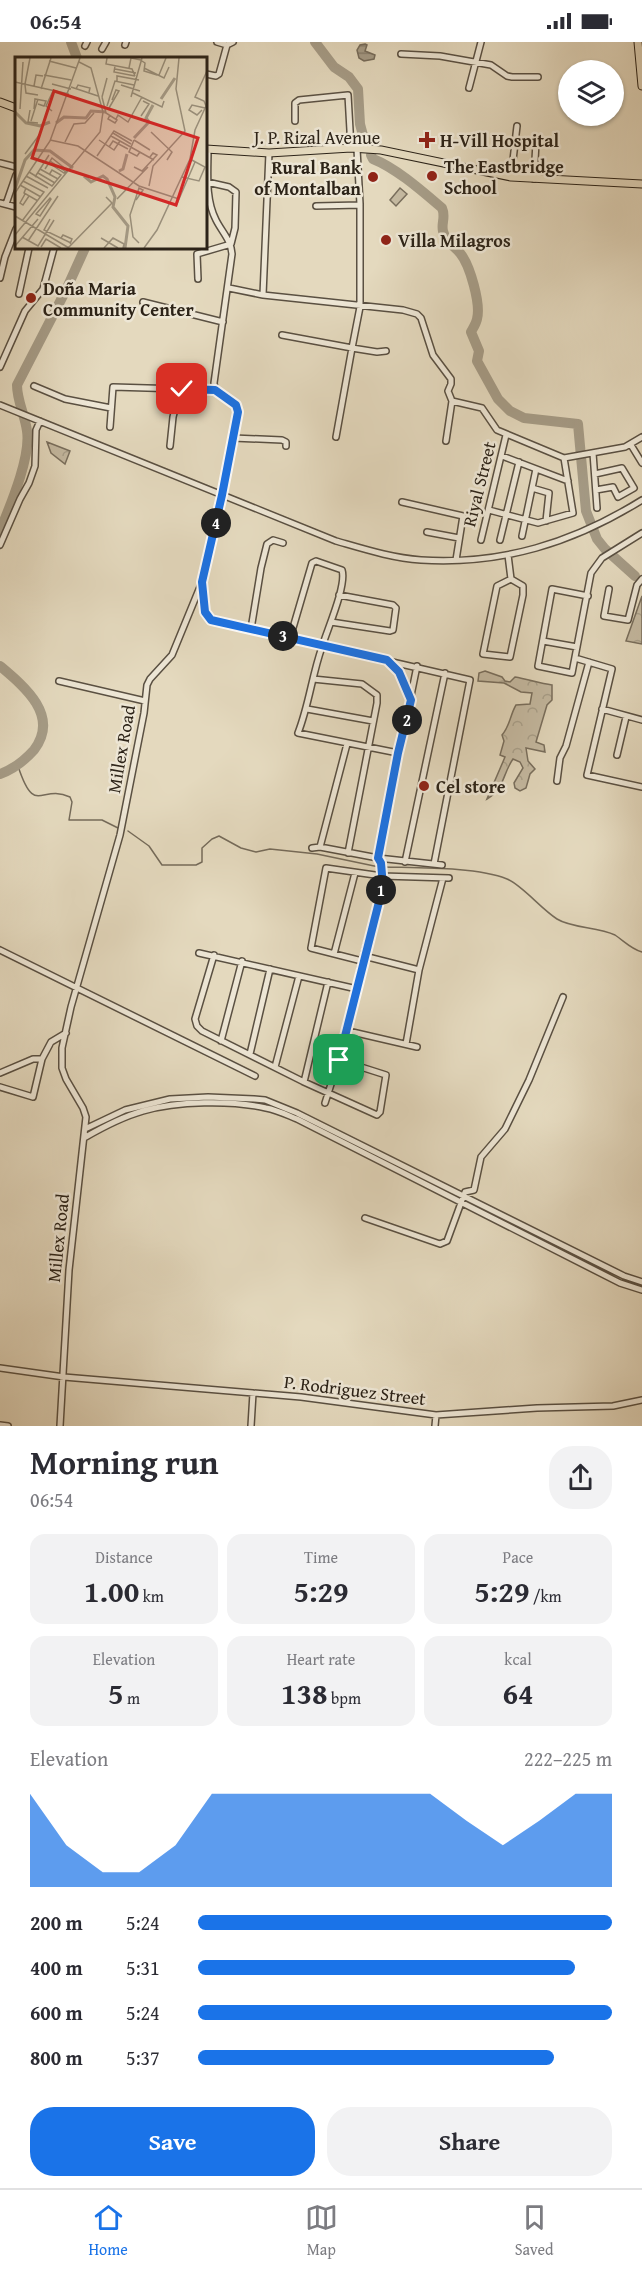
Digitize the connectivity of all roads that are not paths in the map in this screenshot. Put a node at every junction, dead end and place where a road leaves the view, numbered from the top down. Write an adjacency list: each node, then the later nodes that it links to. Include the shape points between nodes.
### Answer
1 (105, 42): 7 (street)
2 (217, 42): 6 (street)
3 (233, 42): 6 (street)
4 (481, 42): 9 (street)
5 (638, 42): 12 (main road)
6 (227, 45): 10 (street, via 219,74)
7 (102, 50)
8 (401, 54): 9 (street)
9 (476, 62): 11 (street, via 492,64 507,76); 13 (street)
10 (207, 74)
11 (538, 77)
12 (642, 86)
13 (469, 88)
14 (0, 102): 15 (main road)
15 (15, 108)
16 (295, 121): 19 (street, via 297,101 348,95)
17 (517, 126): 25 (street)
18 (536, 142): 26 (street)
19 (354, 148): 21 (main road, J. P. Rizal Avenue); 25 (main road, J. P. Rizal Avenue); 30 (street)
20 (207, 149): 21 (main road, J. P. Rizal Avenue); 27 (street)
21 (269, 153): 40 (street)
22 (0, 163): 23 (street)
23 (15, 167)
24 (15, 177): 29 (street)
25 (511, 177): 26 (main road, J. P. Rizal Avenue)
26 (534, 179): 28 (main road, J. P. Rizal Avenue)
27 (207, 182): 33 (street, via 214,215); 33 (street, via 236,192)
28 (642, 184)
29 (2, 203)
30 (360, 205): 31 (street); 42 (street)
31 (316, 206)
32 (15, 232): 36 (street)
33 (231, 244): 37 (street, via 197,254); 38 (street)
34 (29, 249): 39 (street)
35 (54, 249): 47 (street, via 43,289 25,311)
36 (0, 278)
37 (198, 279)
38 (229, 288): 40 (street); 43 (street)
39 (19, 294)
40 (263, 295): 42 (street)
41 (142, 302): 43 (street)
42 (360, 306): 45 (street); 51 (street, via 403,310 421,318 433,354 451,379 448,394)
43 (223, 322): 50 (street)
44 (282, 335): 45 (street)
45 (352, 348): 46 (street); 57 (street)
46 (386, 351)
47 (0, 367)
48 (34, 386): 53 (street, via 65,399)
49 (180, 389): 50 (street); 53 (street, via 113,387); 62 (street)
50 (215, 390): 59 (street, Millex Road, via 236,405)
51 (452, 401): 56 (street, via 482,408 497,430); 60 (street)
52 (0, 405): 54 (street)
53 (111, 408): 55 (street)
54 (39, 421): 74 (street); 89 (street, via 35,466)
55 (110, 427)
56 (506, 435): 65 (street, Riyal Street); 66 (street)
57 (336, 436)
58 (642, 437): 61 (street)
59 (233, 438): 63 (street, via 282,440); 74 (street, Millex Road)
60 (446, 441)
61 (631, 445): 64 (street); 68 (street)
62 (170, 446)
63 (286, 446)
64 (593, 453): 66 (street); 70 (street)
65 (502, 456): 67 (street); 78 (street, Riyal Street)
66 (564, 458): 71 (street)
67 (519, 462): 69 (street); 79 (street)
68 (642, 463)
69 (536, 469): 71 (street); 72 (street)
70 (595, 474): 73 (street); 73 (street, via 622,468 634,488 618,497 613,487)
71 (568, 481): 81 (street, via 573,513)
72 (532, 488): 80 (street); 81 (street, via 549,494)
73 (597, 490): 77 (street)
74 (222, 495): 91 (street, via 336,541 375,552 419,560); 94 (street, Millex Road)
75 (642, 500): 90 (street, via 562,541)
76 (402, 502): 85 (street, via 463,516)
77 (597, 508)
78 (489, 510): 79 (street); 86 (street, Riyal Street)
79 (506, 514): 80 (street); 87 (street)
80 (525, 521): 81 (street); 84 (street)
81 (546, 521)
82 (427, 532): 85 (street)
83 (642, 533): 97 (street, via 602,558 591,573)
84 (522, 536)
85 (459, 537): 91 (street)
86 (481, 540)
87 (500, 540)
88 (283, 543): 99 (street, via 273,540 267,544)
89 (0, 545)
90 (508, 555): 91 (street); 92 (street)
91 (456, 560)
92 (511, 579): 92 (street, via 523,586 523,595 510,657 483,654 497,586)
93 (642, 579): 95 (street, via 628,620 604,616)
94 (202, 582): 99 (street, via 205,612 211,620); 112 (street, Millex Road, via 172,655 150,679)
95 (609, 589)
96 (339, 595): 98 (street); 98 (street, via 393,605 393,630); 100 (street, via 342,570 312,563)
97 (588, 596): 101 (street, via 552,589); 103 (street)
98 (331, 622): 102 (street)
99 (251, 629): 100 (street)
100 (290, 638): 102 (street)
101 (543, 641): 103 (street); 104 (street, via 538,666 572,674)
102 (322, 647): 105 (street); 109 (street)
103 (577, 647): 104 (street)
104 (575, 657): 106 (street)
105 (387, 660): 107 (street); 111 (street, via 399,672)
106 (588, 662): 114 (street, via 612,669); 122 (street)
107 (417, 666): 108 (street); 111 (street)
108 (445, 673): 128 (street); 129 (street, via 470,680)
109 (313, 678): 113 (street); 117 (street, via 362,684 376,695)
110 (59, 681): 112 (street)
111 (411, 700): 120 (street)
112 (145, 701): 143 (street, Millex Road, via 120,835)
113 (307, 709): 117 (street); 118 (street, via 298,733)
114 (602, 709): 115 (street); 123 (street, via 587,775)
115 (626, 717): 116 (street); 121 (street)
116 (642, 720)
117 (373, 721): 119 (street)
118 (347, 744): 119 (street); 124 (street)
119 (368, 748): 120 (street); 126 (street)
120 (398, 753): 127 (street)
121 (617, 755)
122 (557, 781)
123 (642, 787)
124 (320, 847): 125 (street); 126 (street)
125 (312, 848)
126 (348, 853): 127 (street)
127 (379, 861): 128 (street); 132 (street)
128 (405, 861): 129 (street)
129 (434, 864): 130 (street)
130 (442, 865)
131 (355, 873): 132 (street); 135 (street); 135 (street, via 326,868 310,944 311,948)
132 (382, 875): 137 (street, via 383,886); 140 (street, via 446,878)
133 (0, 950): 143 (street)
134 (199, 953): 136 (street)
135 (334, 954): 137 (street)
136 (214, 955): 138 (street); 148 (street, via 195,1019 202,1031)
137 (363, 958): 140 (street); 144 (street)
138 (242, 962): 139 (street); 148 (street)
139 (270, 969): 141 (street); 151 (street)
140 (419, 970): 149 (street)
141 (299, 976): 142 (street); 154 (street)
142 (328, 982): 144 (street); 157 (street)
143 (77, 987): 147 (street, Millex Road); 156 (street)
144 (357, 989): 146 (street)
145 (563, 997): 163 (street, via 506,1129 481,1157 475,1187)
146 (348, 1031): 149 (street); 153 (street)
147 (66, 1033): 152 (street, via 51,1042); 161 (street, Millex Road, via 61,1058 69,1086 83,1108)
148 (221, 1041): 151 (street)
149 (406, 1044): 150 (street)
150 (417, 1047)
151 (250, 1054): 154 (street)
152 (42, 1059): 155 (street); 158 (street, via 33,1097)
153 (339, 1060): 159 (street); 159 (street, via 386,1075 380,1112 377,1115)
154 (275, 1067): 157 (street)
155 (0, 1073)
156 (255, 1076)
157 (304, 1082): 159 (street)
158 (0, 1087)
159 (330, 1094): 160 (street)
160 (325, 1102)
161 (85, 1129): 162 (street, Millex Road); 163 (street, via 125,1110 170,1099 264,1100)
162 (84, 1138): 164 (street, via 115,1121 154,1108 209,1104 265,1107 297,1119); 170 (street, Millex Road, via 69,1270)
163 (463, 1196): 164 (street); 166 (street)
164 (460, 1203): 165 (street, via 445,1244); 166 (street)
165 (365, 1218)
166 (553, 1245): 167 (street); 168 (street)
167 (642, 1282)
168 (642, 1290)
169 (0, 1368): 170 (street, P. Rodriguez Street)
170 (64, 1377): 171 (street, P. Rodriguez Street); 176 (street, Millex Road)
171 (254, 1393): 173 (street, P. Rodriguez Street); 177 (street)
172 (642, 1400): 173 (street, P. Rodriguez Street, via 613,1406)
173 (436, 1415): 178 (street)
174 (0, 1425): 175 (street)
175 (8, 1426)
176 (60, 1426)
177 (251, 1426)
178 (435, 1426)

